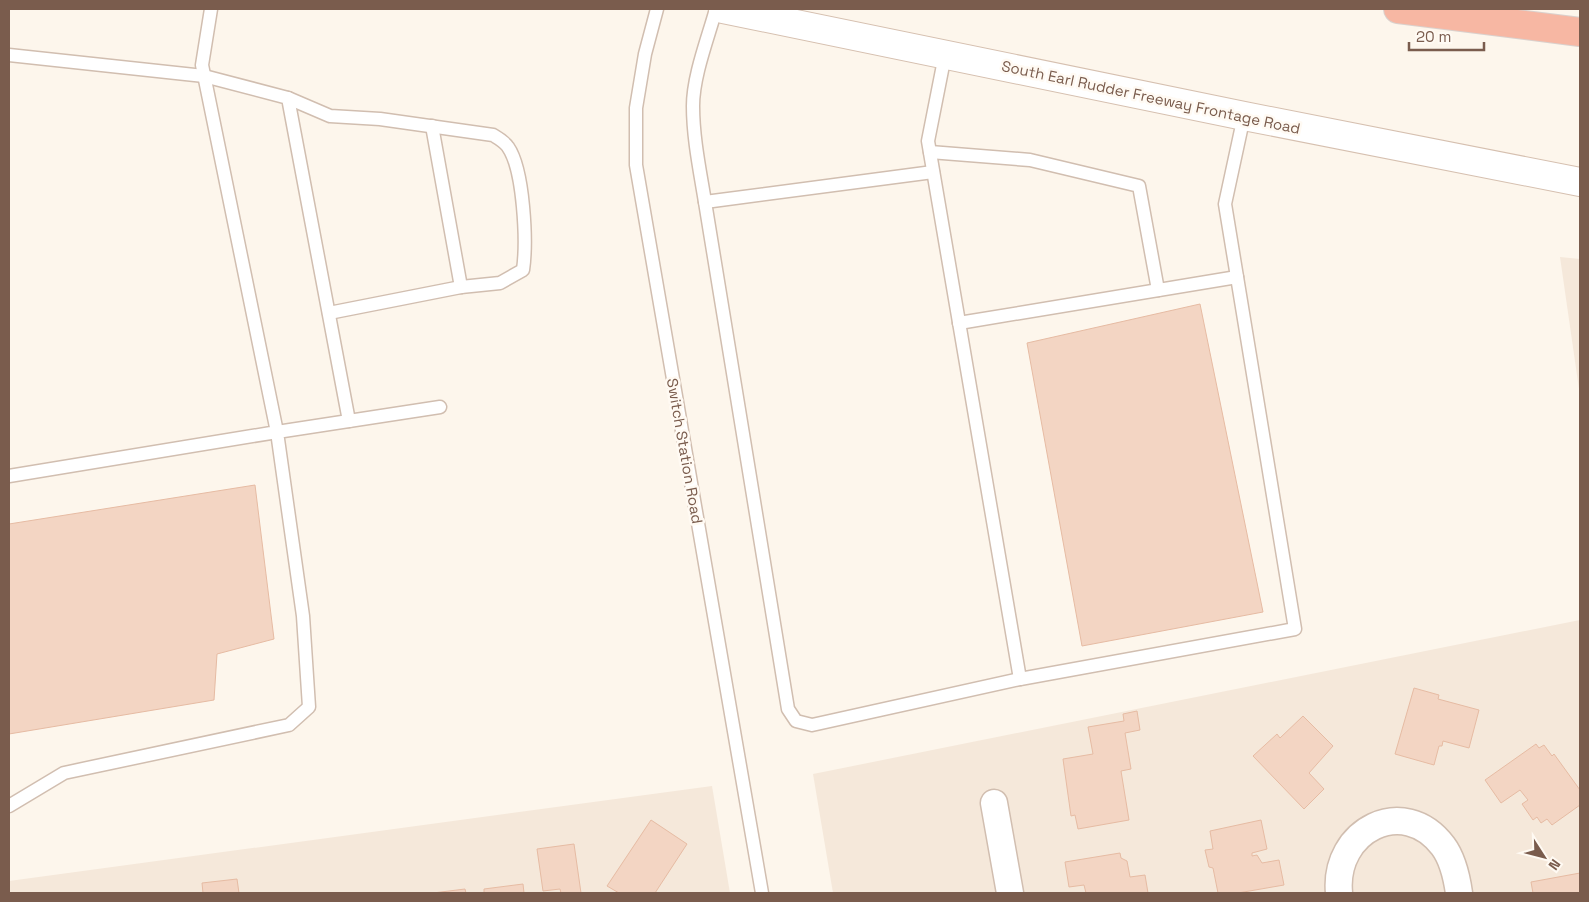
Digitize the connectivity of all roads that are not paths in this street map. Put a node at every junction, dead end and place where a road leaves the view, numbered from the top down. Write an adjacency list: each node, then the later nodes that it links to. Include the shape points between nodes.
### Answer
1 (211, 9): 9 (lane, via 202,65)
2 (657, 9): 29 (lane, Switch Station Road, via 636,108 636,165)
3 (716, 9): 16 (lane, via 693,105)
4 (723, 9): 8 (main road, South Earl Rudder Freeway Frontage Road)
5 (1398, 9): 6 (highway)
6 (1580, 32)
7 (9, 55): 9 (lane)
8 (945, 55): 11 (main road, South Earl Rudder Freeway Frontage Road); 13 (lane, via 928,141)
9 (204, 76): 10 (lane); 24 (lane)
10 (288, 98): 12 (lane, via 330,116); 20 (lane)
11 (1244, 116): 15 (main road, South Earl Rudder Freeway Frontage Road); 17 (lane, via 1225,204)
12 (432, 126): 18 (lane); 18 (lane, via 493,135 508,146 518,168 525,252 523,270 500,283)
13 (930, 152): 14 (lane); 19 (lane, via 1030,160 1139,186)
14 (933, 172): 16 (lane); 21 (lane)
15 (1580, 182)
16 (705, 202): 26 (lane, via 788,708 796,721 812,725)
17 (1237, 277): 19 (lane); 26 (lane, via 1295,629)
18 (461, 287): 20 (lane)
19 (1158, 290): 21 (lane)
20 (329, 313): 23 (lane)
21 (959, 323): 26 (lane)
22 (440, 407): 23 (lane)
23 (349, 421): 24 (lane)
24 (277, 432): 25 (lane); 28 (lane, via 303,616 309,707 289,725 64,773)
25 (9, 476)
26 (1020, 679)
27 (994, 803): 30 (street)
28 (9, 806)
29 (762, 893)
30 (1010, 893)
31 (1339, 893): 32 (street, via 1341,862 1351,843 1366,830 1382,823 1407,821 1428,831 1444,846)
32 (1459, 893)

